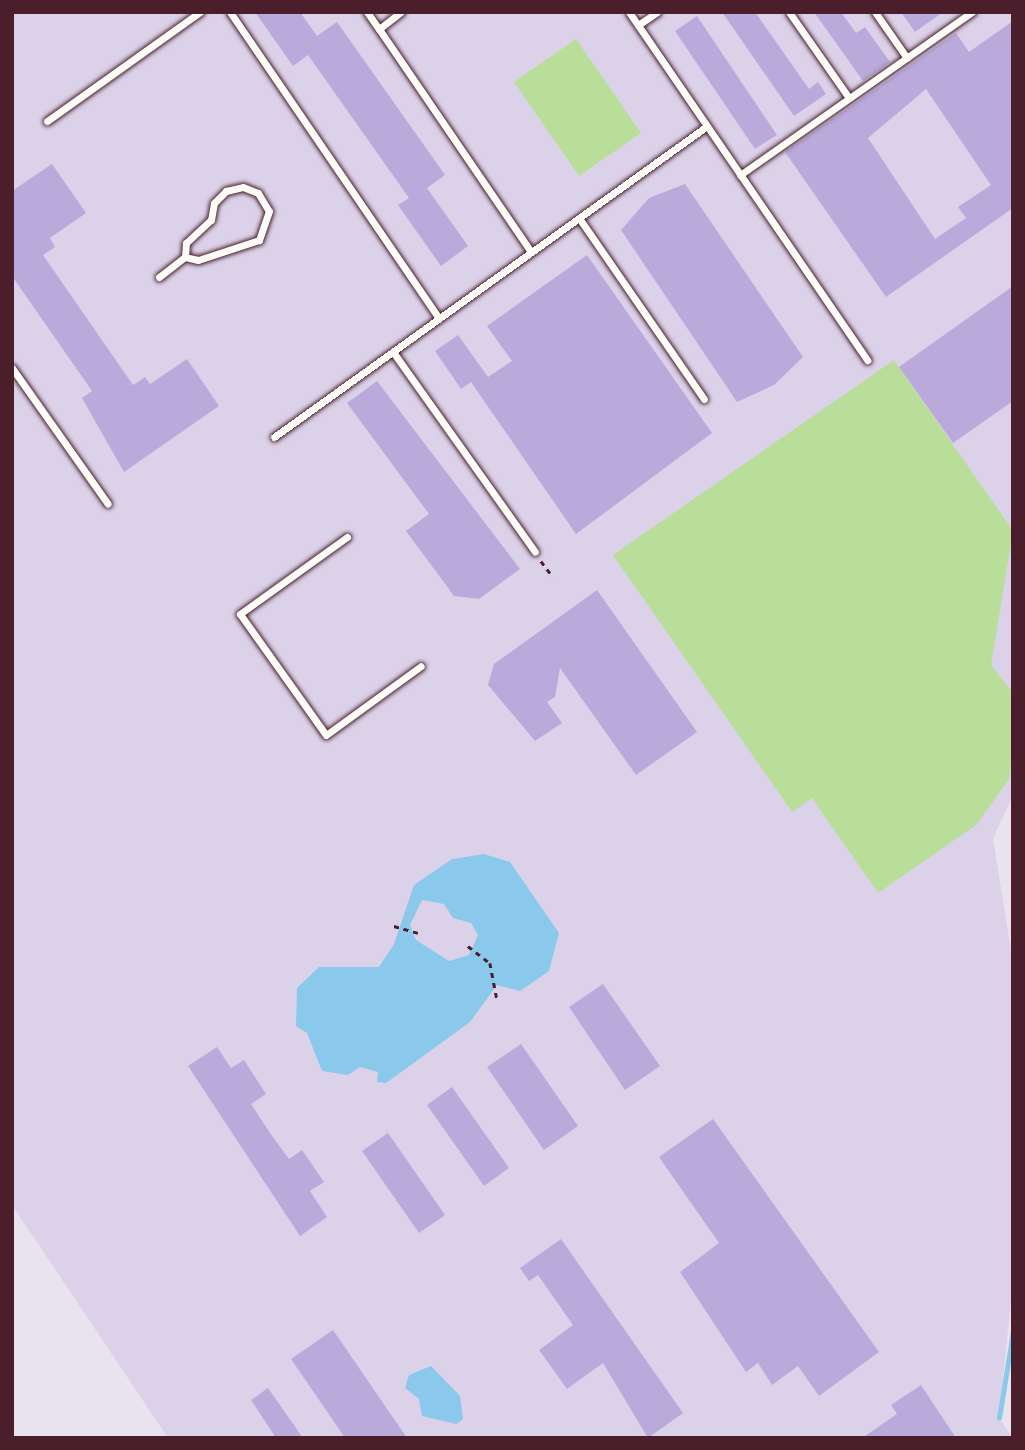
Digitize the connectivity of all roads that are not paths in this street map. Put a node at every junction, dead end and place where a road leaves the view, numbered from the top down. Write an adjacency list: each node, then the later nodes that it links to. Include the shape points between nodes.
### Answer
1 (200, 12): 14 (lane)
2 (230, 12): 21 (lane)
3 (367, 12): 11 (lane)
4 (401, 12): 11 (lane)
5 (629, 12): 10 (lane)
6 (657, 12): 10 (lane)
7 (789, 12): 13 (lane)
8 (875, 12): 12 (lane)
9 (968, 13): 12 (lane)
10 (638, 25): 15 (lane)
11 (379, 29): 18 (lane)
12 (907, 58): 13 (lane)
13 (849, 98): 16 (lane)
14 (47, 121)
15 (707, 126): 16 (lane); 17 (lane)
16 (740, 175): 23 (lane)
17 (579, 218): 18 (lane); 25 (lane)
18 (531, 252): 21 (lane)
19 (186, 257): 19 (lane, via 198,260 259,240 269,211 258,193 226,191 211,220 186,243); 20 (lane)
20 (159, 277)
21 (439, 318): 22 (lane)
22 (393, 352): 26 (lane); 29 (lane)
23 (867, 360)
24 (12, 368): 27 (lane)
25 (704, 399)
26 (274, 437)
27 (108, 504)
28 (348, 537): 30 (lane, via 240,614 326,735)
29 (535, 552)
30 (421, 666)

